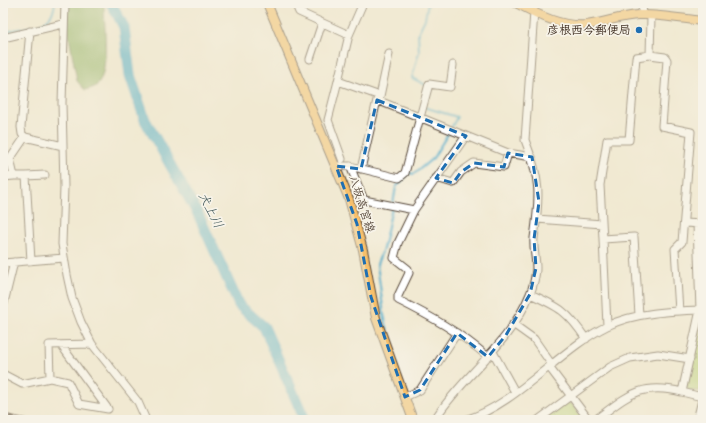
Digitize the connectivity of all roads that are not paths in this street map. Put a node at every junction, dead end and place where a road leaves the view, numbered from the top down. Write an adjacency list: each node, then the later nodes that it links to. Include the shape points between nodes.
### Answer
1 (65, 3): 13 (street)
2 (267, 3): 31 (main road, 八坂高宮線)
3 (295, 3): 12 (street, via 299,12)
4 (363, 3): 15 (street)
5 (516, 3): 8 (main road)
6 (532, 3): 8 (street)
7 (644, 3): 9 (street)
8 (534, 12): 9 (main road, via 554,21 580,25 621,16); 28 (street, via 525,140)
9 (641, 15): 10 (main road)
10 (651, 17): 11 (main road); 18 (street)
11 (703, 21)
12 (322, 23): 15 (street); 19 (street)
13 (63, 24): 14 (street); 26 (street)
14 (30, 31): 16 (street); 25 (street, via 21,127)
15 (349, 35): 21 (street)
16 (3, 38)
17 (389, 54): 22 (street)
18 (650, 55): 41 (street, via 665,57 667,60 662,126 691,132); 42 (street, via 636,57 629,140 607,140 600,185)
19 (310, 59)
20 (453, 65): 23 (street, via 450,86 429,84)
21 (338, 81): 22 (street); 30 (street, via 328,120)
22 (378, 98): 23 (street); 33 (street)
23 (419, 118): 24 (street); 33 (street, via 405,173 399,178)
24 (466, 136): 27 (street); 38 (street)
25 (25, 137): 26 (street); 29 (street)
26 (63, 146): 45 (street)
27 (508, 153): 28 (street); 38 (street, via 504,167 474,163 461,172 453,183)
28 (532, 157): 40 (street, via 538,192)
29 (7, 158): 35 (street)
30 (342, 159)
31 (336, 166): 32 (street); 67 (main road, 八坂高宮線, via 357,224 376,318)
32 (350, 166): 33 (street); 39 (street, via 364,200)
33 (360, 169)
34 (45, 175): 36 (street)
35 (14, 176): 36 (street); 37 (street)
36 (26, 176): 46 (street)
37 (3, 177)
38 (436, 178): 39 (street)
39 (414, 210): 56 (street, via 394,255 409,273 398,300)
40 (537, 219): 42 (street); 49 (street, via 534,246 536,268)
41 (684, 223): 43 (street); 52 (street, via 682,242 675,249)
42 (602, 224): 44 (street)
43 (700, 224): 51 (street)
44 (603, 239): 53 (street, via 634,238); 55 (street)
45 (64, 258): 46 (street); 59 (street, via 72,298)
46 (31, 261): 47 (street)
47 (14, 262): 48 (street); 50 (street)
48 (3, 263)
49 (530, 294): 54 (street); 57 (street, via 567,313)
50 (3, 307)
51 (702, 310): 52 (street); 61 (street)
52 (679, 311): 53 (street)
53 (640, 316): 55 (street)
54 (513, 324): 60 (street); 62 (street, via 534,339)
55 (607, 326): 57 (street)
56 (456, 333): 60 (street); 67 (street, via 420,390)
57 (586, 340): 62 (street)
58 (62, 344): 59 (street); 64 (street, via 49,345); 64 (street, via 108,409 79,404 68,382)
59 (92, 344): 71 (street, via 138,402)
60 (490, 354): 65 (street); 73 (street, via 450,397)
61 (690, 359): 66 (street); 68 (street, via 658,354 630,358 610,367)
62 (550, 366): 65 (street); 68 (street)
63 (3, 374): 64 (street, via 22,384)
64 (50, 378)
65 (515, 392): 70 (street)
66 (682, 392): 69 (street); 77 (street, via 646,388 631,394)
67 (405, 396): 72 (main road, 八坂高宮線)
68 (571, 397): 75 (street); 76 (street)
69 (703, 397): 78 (street)
70 (476, 418): 74 (street)
71 (146, 420)
72 (413, 420)
73 (437, 420)
74 (465, 420)
75 (538, 420)
76 (589, 420)
77 (595, 420)
78 (697, 420)

